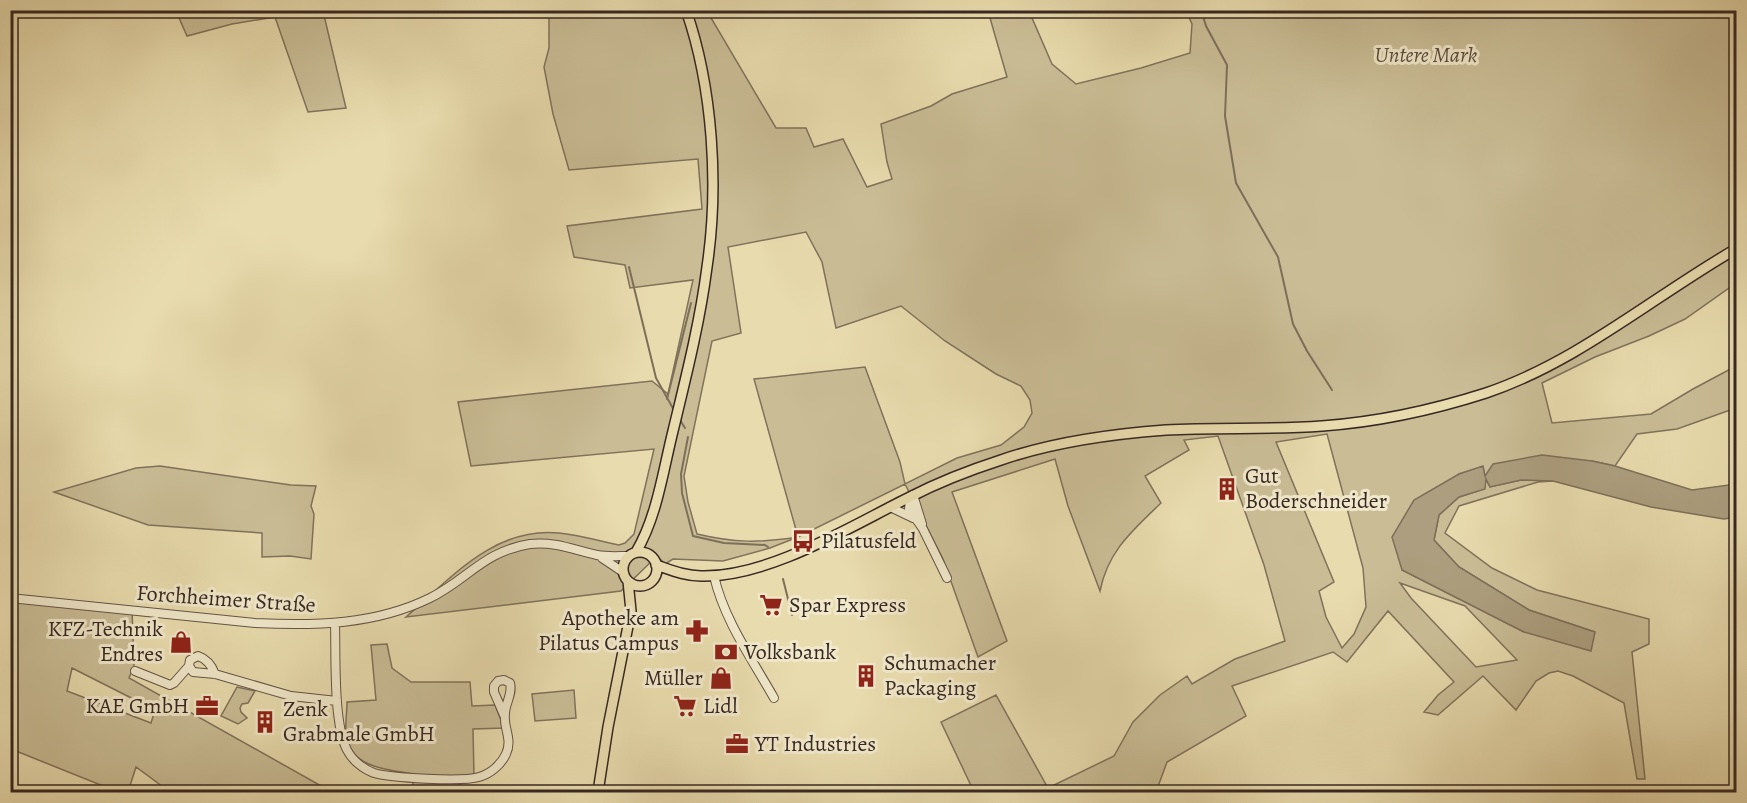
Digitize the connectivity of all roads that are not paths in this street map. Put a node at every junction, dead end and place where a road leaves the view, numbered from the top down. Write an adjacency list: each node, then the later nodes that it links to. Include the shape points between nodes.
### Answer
1 (686, 10): 6 (main road, via 707,108 713,180 708,265 695,337)
2 (1737, 249): 3 (main road, via 1580,349 1490,391 1432,410 1324,426 1167,430 1056,445 960,474)
3 (911, 496): 4 (main road); 5 (street, via 909,509); 7 (street)
4 (890, 507): 5 (street); 14 (main road, via 785,557)
5 (916, 520): 7 (street)
6 (650, 523): 8 (main road); 10 (main road)
7 (923, 529): 15 (street)
8 (633, 554): 9 (street); 10 (main road); 12 (main road)
9 (599, 555): 12 (street); 21 (street, Forchheimer Straße, via 557,544 530,544 500,552 412,606 380,617)
10 (650, 555): 11 (main road)
11 (656, 565): 13 (main road); 16 (main road)
12 (623, 572): 17 (main road)
13 (685, 574): 14 (main road); 16 (main road)
14 (714, 576): 25 (street, via 735,628)
15 (947, 578)
16 (653, 579): 18 (main road)
17 (628, 581): 18 (main road); 20 (main road)
18 (644, 585): 20 (main road)
19 (10, 598): 21 (street, Forchheimer Straße, via 255,623)
20 (631, 610): 28 (main road)
21 (335, 623): 26 (street)
22 (189, 666): 23 (street, via 170,685); 24 (street, via 193,672); 24 (street, via 194,657 203,657)
23 (135, 671)
24 (214, 674): 26 (street, via 291,696)
25 (774, 698)
26 (337, 701): 27 (street, via 343,738 351,757 375,773 414,778 468,779 488,773 507,748)
27 (504, 715)
28 (598, 792)

